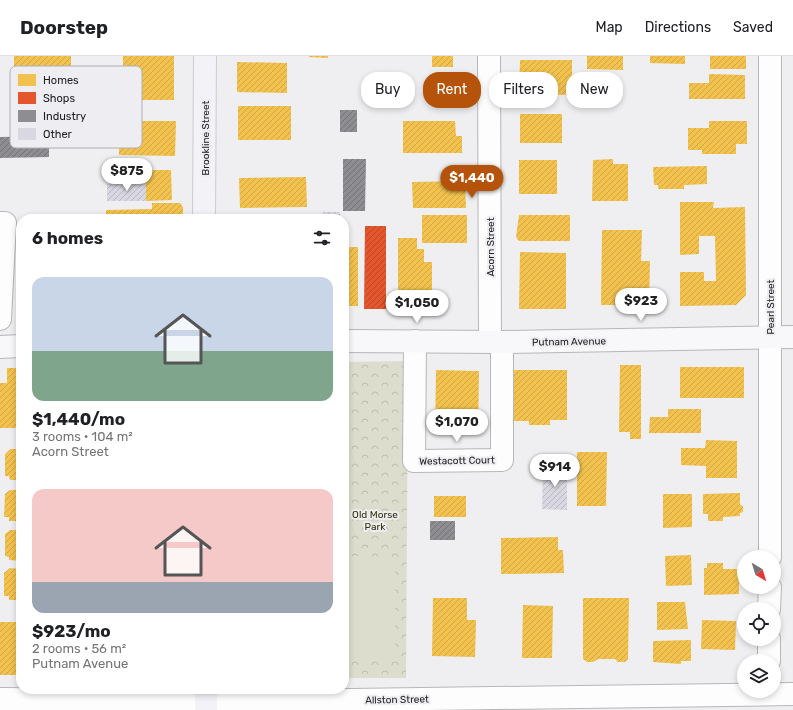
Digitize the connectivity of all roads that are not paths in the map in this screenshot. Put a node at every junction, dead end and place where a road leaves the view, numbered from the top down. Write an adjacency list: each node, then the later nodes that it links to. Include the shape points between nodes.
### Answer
1 (205, 56): 4 (main road, Brookline Street)
2 (489, 56): 11 (street, Acorn Street)
3 (770, 56): 7 (street, Pearl Street)
4 (204, 214)
5 (2, 223): 6 (street)
6 (0, 319)
7 (771, 337): 8 (main road, Putnam Avenue); 11 (main road, Putnam Avenue); 14 (street, Pearl Street)
8 (793, 337)
9 (349, 341): 10 (main road, Putnam Avenue)
10 (415, 341): 11 (main road, Putnam Avenue); 11 (street, Westacott Court, via 414,461 502,460)
11 (496, 342)
12 (16, 346): 13 (main road)
13 (0, 347)
14 (770, 550)
15 (793, 694): 17 (street, Allston Street)
16 (0, 699): 18 (street, Allston Street)
17 (769, 699): 18 (street, Allston Street)
18 (206, 700)

